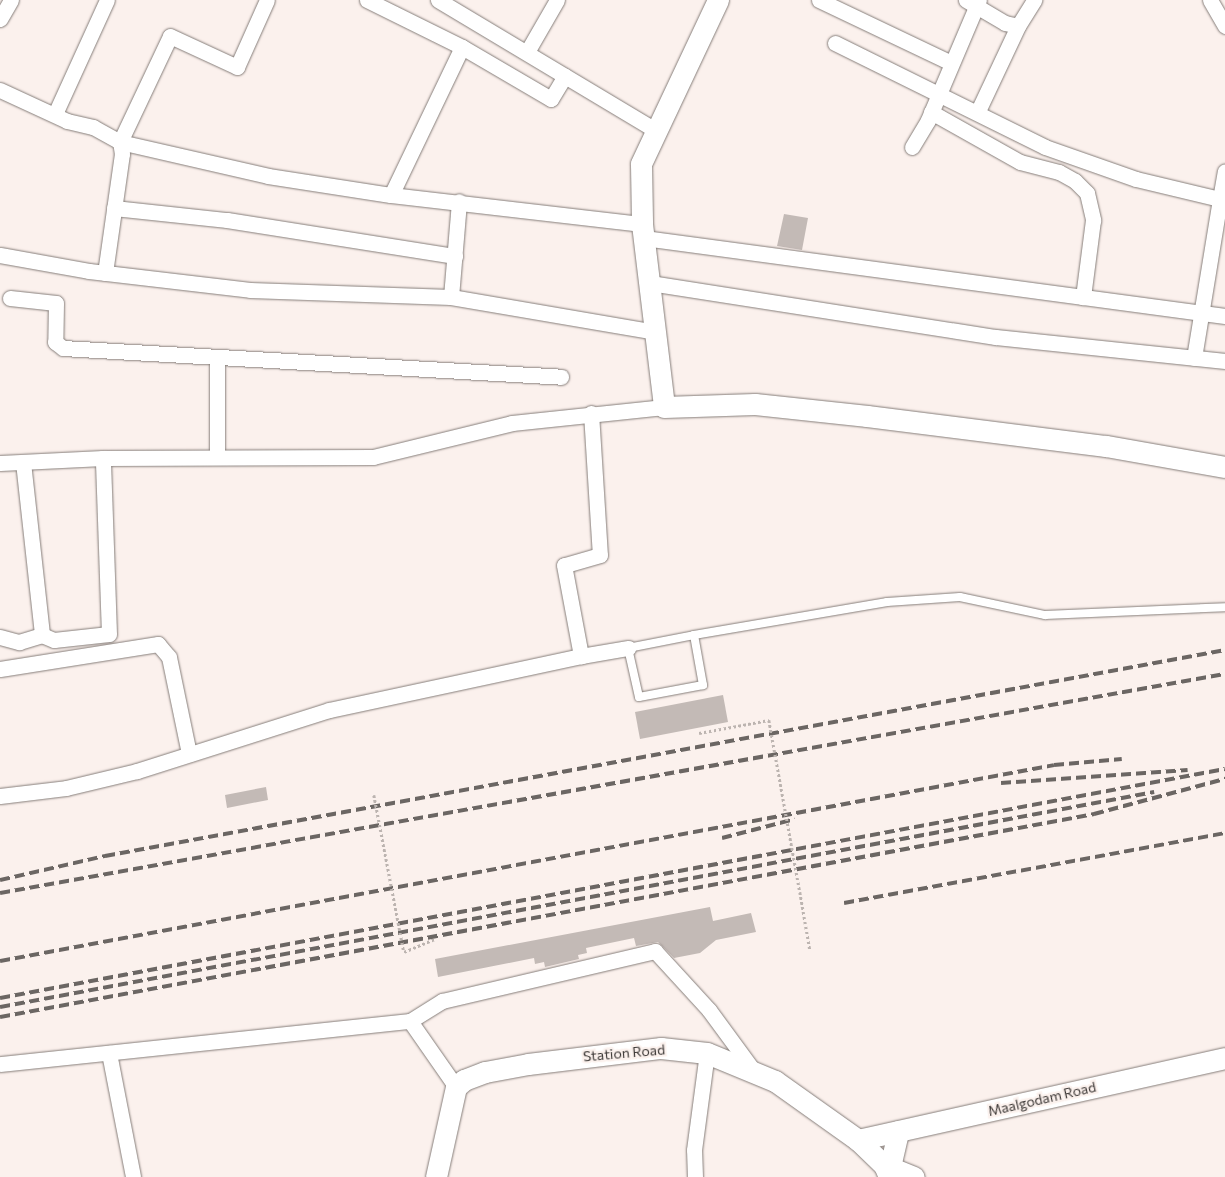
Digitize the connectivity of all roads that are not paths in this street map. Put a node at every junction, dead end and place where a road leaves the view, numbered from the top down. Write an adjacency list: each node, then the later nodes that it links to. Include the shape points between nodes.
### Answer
1 (11, 0): 12 (street)
2 (107, 0): 24 (street)
3 (267, 0): 26 (street, via 237,67 170,36)
4 (367, 0): 16 (street, via 399,18 430,28)
5 (438, 0): 17 (street)
6 (558, 0): 17 (street)
7 (718, 0): 25 (street)
8 (819, 0): 18 (street)
9 (1034, 0): 13 (street)
10 (1210, 0): 14 (street)
11 (974, 2): 13 (street, via 1005,23); 18 (street)
12 (0, 19)
13 (1018, 26): 22 (street)
14 (1225, 26)
15 (835, 43): 21 (street)
16 (462, 47): 19 (street, via 551,99); 29 (street)
17 (526, 52): 19 (street)
18 (951, 63): 21 (street)
19 (565, 76): 25 (street)
20 (0, 90): 24 (street)
21 (938, 92): 22 (street); 23 (street)
22 (978, 111): 30 (street, via 1046,147 1136,179)
23 (931, 112): 27 (street); 39 (street, via 1020,162 1059,172 1087,193 1093,220)
24 (55, 114): 26 (street, via 93,127)
25 (657, 131): 33 (street, via 641,164)
26 (120, 142): 29 (street, via 268,176); 32 (street, via 122,154)
27 (912, 146)
28 (1225, 171): 30 (street)
29 (391, 195): 31 (street)
30 (1220, 199): 41 (street)
31 (459, 201): 33 (street); 35 (street)
32 (114, 208): 35 (street, via 227,220); 36 (street)
33 (643, 231): 37 (street); 39 (street)
34 (0, 255): 36 (street)
35 (454, 256): 38 (street)
36 (105, 273): 38 (street, via 250,290)
37 (650, 283): 43 (street); 45 (street, via 996,337)
38 (450, 297): 43 (street)
39 (1083, 297): 41 (street)
40 (10, 298): 44 (street, via 56,303 54,339 59,348)
41 (1202, 313): 42 (street); 45 (street)
42 (1225, 316)
43 (655, 332): 48 (street)
44 (217, 358): 47 (street); 50 (street)
45 (1194, 358): 46 (street)
46 (1225, 361)
47 (560, 377)
48 (664, 407): 49 (street); 54 (street, via 755,404 1106,446)
49 (591, 413): 50 (street, via 512,422 373,457); 62 (street, via 600,555 564,565)
50 (218, 456): 51 (street)
51 (103, 458): 52 (street); 56 (street)
52 (23, 462): 53 (street); 57 (street)
53 (0, 463)
54 (1225, 466)
55 (1225, 607): 58 (lane, via 1045,615 960,597 887,602)
56 (109, 634): 57 (street, via 54,640); 61 (street)
57 (42, 635): 59 (street, via 19,642)
58 (694, 635): 60 (lane); 60 (lane, via 703,685 639,697)
59 (0, 637)
60 (628, 648): 62 (street)
61 (114, 651): 63 (street); 64 (street, via 158,644 169,657)
62 (581, 656): 64 (street, via 329,710)
63 (0, 669)
64 (189, 754): 65 (street, via 66,788)
65 (0, 796)
66 (410, 1021): 67 (street); 71 (street, via 442,1000 656,951 709,1010); 72 (street)
67 (109, 1053): 70 (street); 76 (street)
68 (707, 1053): 71 (street, Station Road); 72 (street, Station Road, via 652,1049 567,1059 486,1072); 78 (street, via 694,1150)
69 (1225, 1058): 73 (street, Maalgodam Road)
70 (0, 1064)
71 (753, 1070): 74 (street, Station Road, via 810,1104)
72 (456, 1086): 77 (street)
73 (898, 1131): 74 (street, Maalgodam Road); 75 (street)
74 (858, 1140): 75 (street, Station Road)
75 (888, 1170): 79 (street, Station Road)
76 (133, 1177)
77 (436, 1177)
78 (695, 1177)
79 (914, 1177)

